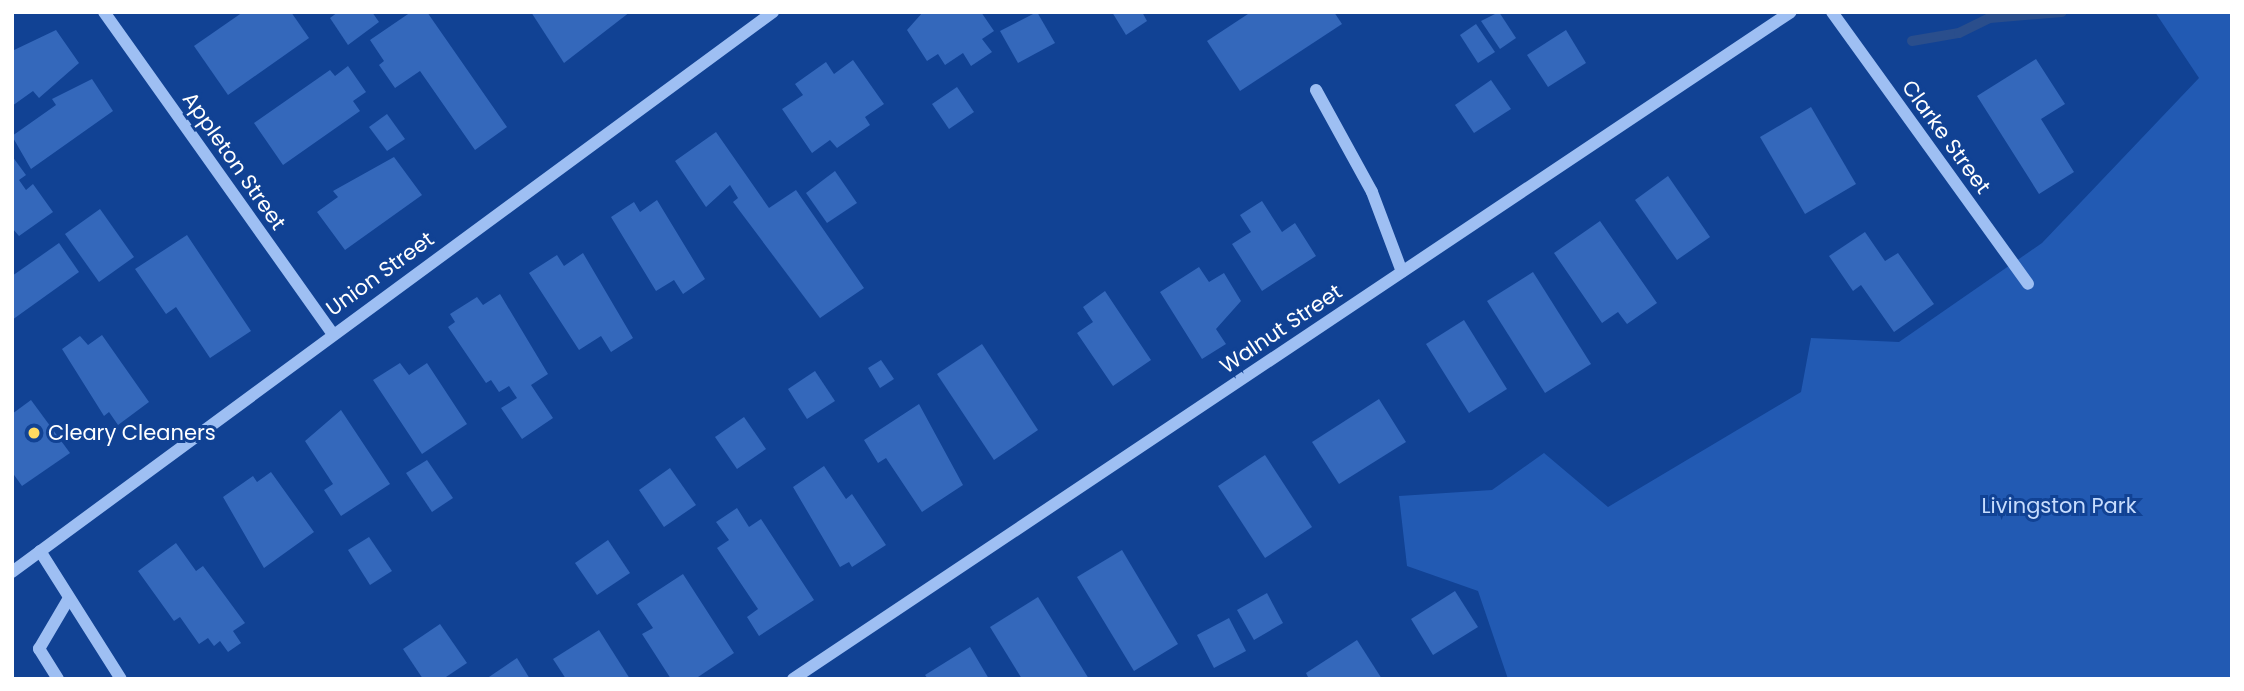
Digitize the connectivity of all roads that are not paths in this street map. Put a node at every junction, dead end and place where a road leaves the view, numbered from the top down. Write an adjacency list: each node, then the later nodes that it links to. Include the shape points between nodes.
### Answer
1 (104, 12): 8 (street, Appleton Street)
2 (773, 12): 8 (street, Union Street)
3 (1791, 12): 6 (street, Walnut Street)
4 (1832, 12): 7 (street, Clarke Street)
5 (1316, 90): 6 (street, via 1372,192)
6 (1402, 272): 14 (street, Walnut Street)
7 (2028, 284)
8 (332, 333): 9 (street, Union Street)
9 (40, 551): 10 (street, Union Street); 11 (street)
10 (12, 572)
11 (69, 598): 12 (street, via 39,649); 13 (street)
12 (58, 679)
13 (121, 679)
14 (793, 679)

